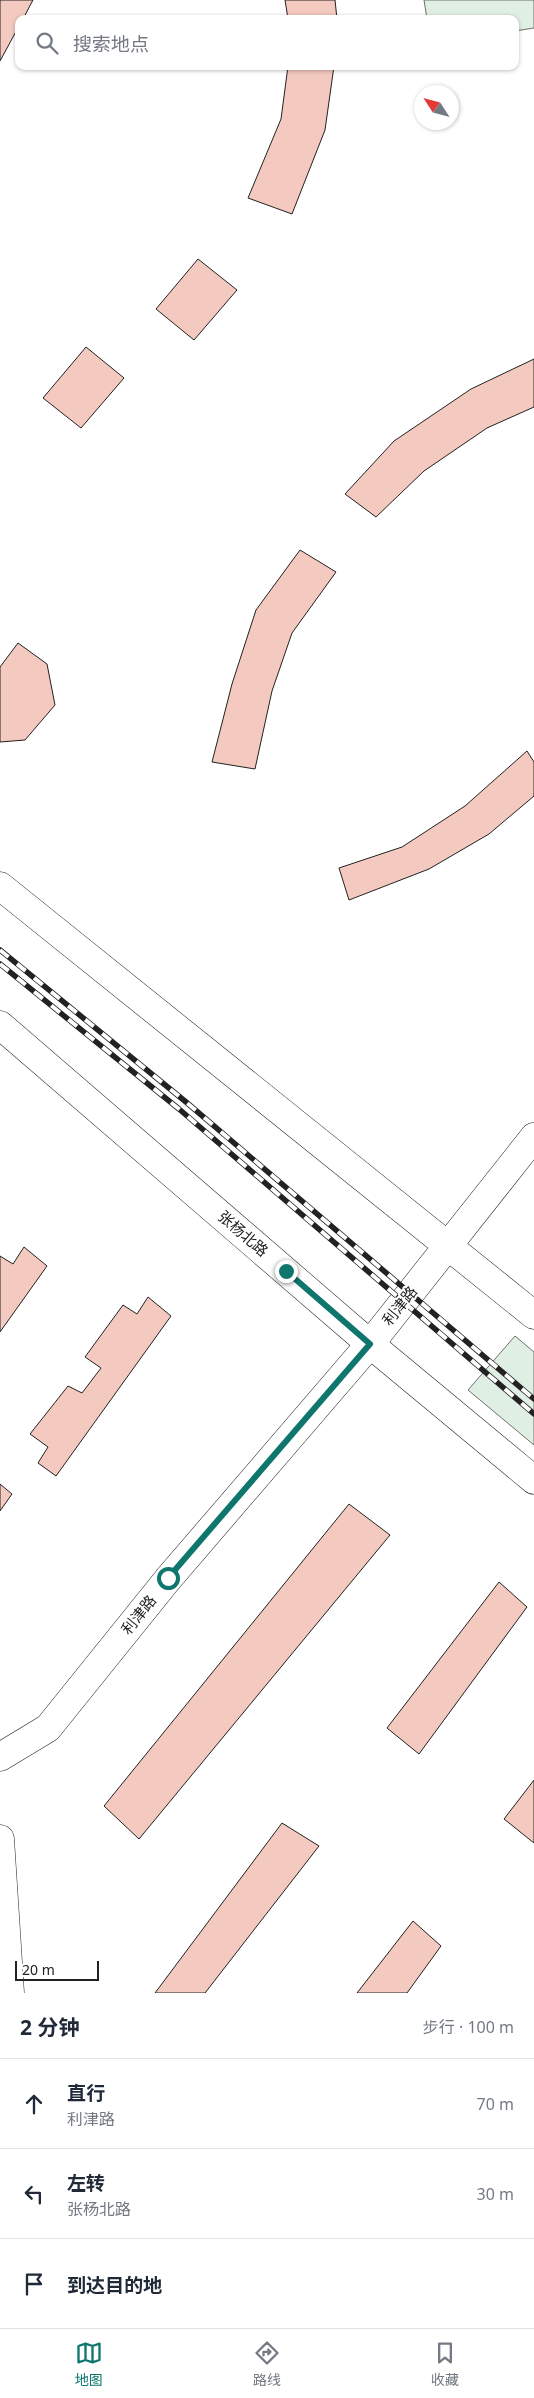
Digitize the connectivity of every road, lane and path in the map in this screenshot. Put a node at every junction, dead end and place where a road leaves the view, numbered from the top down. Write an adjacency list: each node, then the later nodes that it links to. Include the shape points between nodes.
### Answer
1 (0, 886): 4 (main road)
2 (0, 1025): 6 (main road, 张杨北路)
3 (534, 1137): 4 (main road, 利津路)
4 (450, 1245): 5 (main road); 6 (main road, 利津路)
5 (534, 1315)
6 (370, 1344): 7 (main road, 张杨北路); 8 (main road, 利津路, via 168,1578 48,1728)
7 (534, 1480)
8 (0, 1757)
9 (0, 1839): 10 (main road)
10 (10, 1993)

